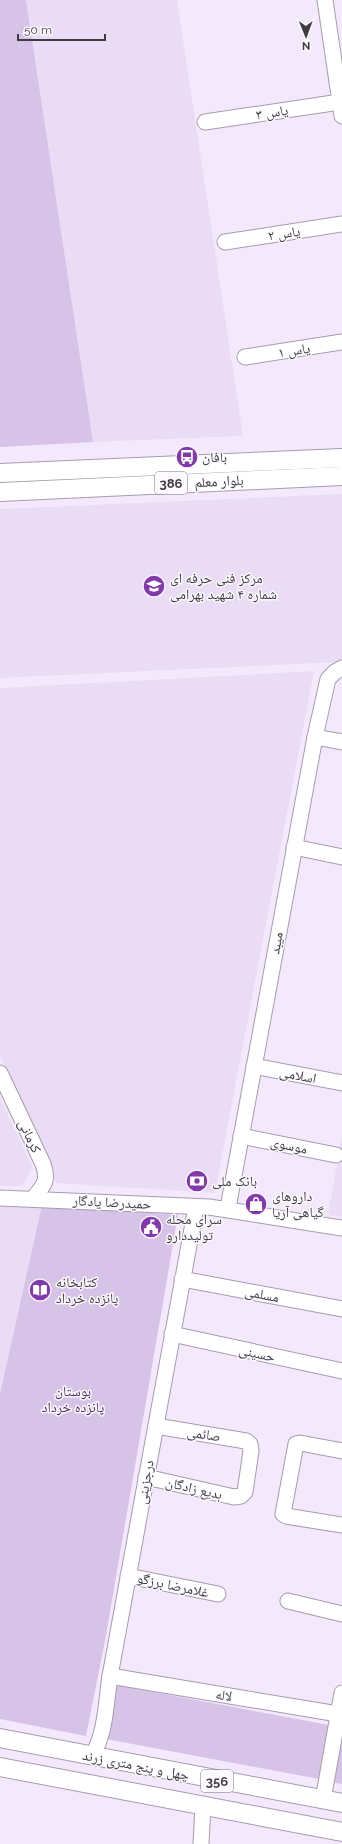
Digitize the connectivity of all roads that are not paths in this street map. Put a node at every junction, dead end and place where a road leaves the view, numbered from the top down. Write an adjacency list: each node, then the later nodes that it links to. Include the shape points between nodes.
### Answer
1 (325, 0): 2 (street)
2 (341, 109): 3 (street, یاس ۳)
3 (205, 122)
4 (342, 224): 5 (street, یاس ۲)
5 (225, 242)
6 (342, 342): 7 (street, یاس ۱)
7 (245, 357)
8 (342, 458): 9 (main road, بلوار معلم / 386)
9 (0, 473)
10 (342, 476): 11 (main road, بلوار معلم / 386)
11 (0, 492)
12 (342, 668): 13 (street, میبد, via 328,679)
13 (315, 737): 14 (street); 15 (street, میبد)
14 (342, 742)
15 (294, 847): 16 (street); 17 (street, میبد)
16 (342, 857)
17 (254, 1066): 19 (street, اسلامی); 20 (street, میبد)
18 (0, 1073): 23 (street, کرمانی, via 46,1175)
19 (342, 1083)
20 (241, 1136): 21 (street, موسوی); 25 (street, میبد)
21 (336, 1155)
22 (0, 1198): 23 (street, حمیدرضا یادگار)
23 (33, 1199): 24 (street, حمیدرضا یادگار)
24 (196, 1207): 25 (street, حمیدرضا یادگار); 27 (street, درجزینی)
25 (228, 1208): 26 (street, حمیدرضا یادگار)
26 (342, 1228)
27 (182, 1279): 28 (street, مسلمی); 29 (street, درجزینی)
28 (342, 1309)
29 (172, 1334): 30 (street, حسینی); 31 (street, درجزینی)
30 (342, 1371)
31 (156, 1426): 33 (street, درجزینی); 34 (street, صائمی, via 246,1440 251,1451 245,1492)
32 (342, 1451): 35 (street, via 296,1444 283,1514)
33 (146, 1477): 34 (street, بدیع زادگان, via 234,1497); 36 (street, درجزینی)
34 (241, 1496)
35 (342, 1525)
36 (128, 1576): 37 (street, غلامرضا برزگو); 40 (street, درجزینی)
37 (218, 1594)
38 (288, 1601): 39 (street)
39 (342, 1614)
40 (110, 1676): 42 (street, لاله); 44 (street, درجزینی, via 102,1732)
41 (342, 1693): 42 (street)
42 (339, 1721): 50 (street)
43 (0, 1738): 44 (main road, چهل و پنج متری زرند / 356)
44 (92, 1756): 45 (main road, چهل و پنج متری زرند / 356)
45 (125, 1762): 47 (main road, چهل و پنج متری زرند / 356); 48 (main road, via 134,1772 136,1780 130,1785)
46 (0, 1767): 48 (main road, چهل و پنج متری زرند / 356)
47 (204, 1778): 49 (main road, چهل و پنج متری زرند / 356); 52 (main road)
48 (111, 1788): 52 (main road, چهل و پنج متری زرند / 356)
49 (281, 1792): 50 (main road, چهل و پنج متری زرند / 356); 53 (main road, via 268,1798 265,1804 266,1810)
50 (322, 1800): 51 (main road, چهل و پنج متری زرند / 356)
51 (342, 1803)
52 (203, 1806): 53 (main road, چهل و پنج متری زرند / 356); 55 (street)
53 (276, 1820): 54 (main road, چهل و پنج متری زرند / 356)
54 (342, 1832)
55 (201, 1844)

